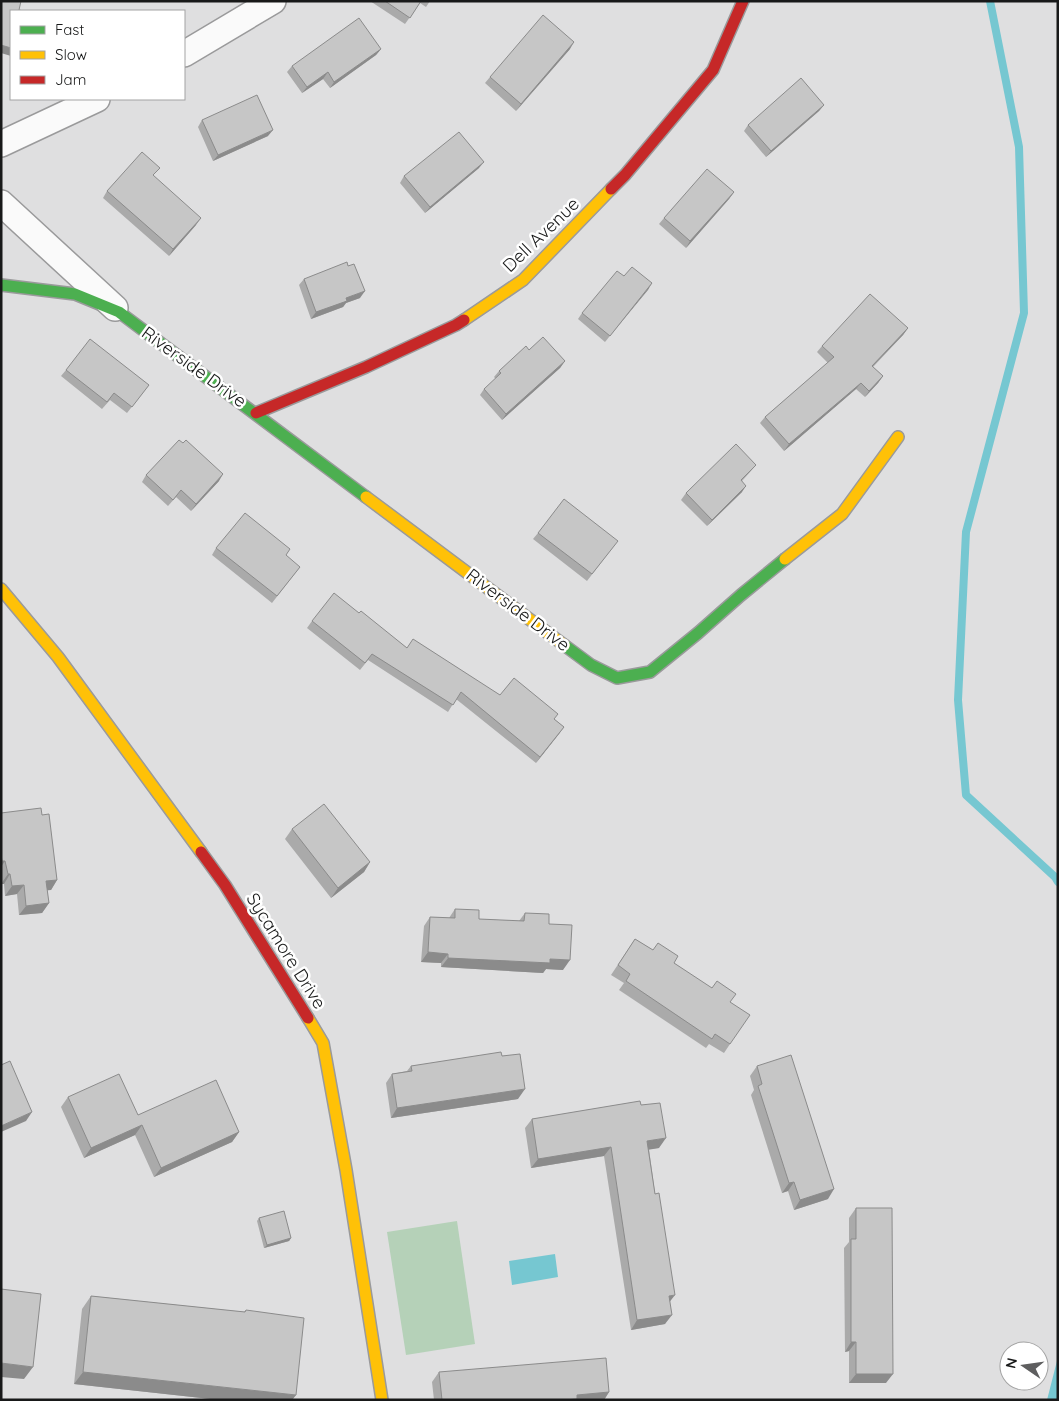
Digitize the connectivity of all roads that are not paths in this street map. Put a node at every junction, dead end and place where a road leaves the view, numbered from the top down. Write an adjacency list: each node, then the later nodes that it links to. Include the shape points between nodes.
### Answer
1 (273, 1): 3 (street)
2 (743, 1): 9 (street, Dell Avenue, via 713,70 625,175 523,280 456,325)
3 (185, 53)
4 (95, 100): 5 (street)
5 (1, 144)
6 (1, 203): 8 (street, Riverside Drive)
7 (1, 285): 8 (street, Riverside Drive, via 74,294)
8 (119, 312): 9 (street, Riverside Drive)
9 (256, 413): 10 (street, Riverside Drive, via 591,664 617,678 650,672 842,514)
10 (898, 437)
11 (1, 589): 12 (street, Sycamore Drive, via 58,657 225,885 323,1043)
12 (382, 1400)

